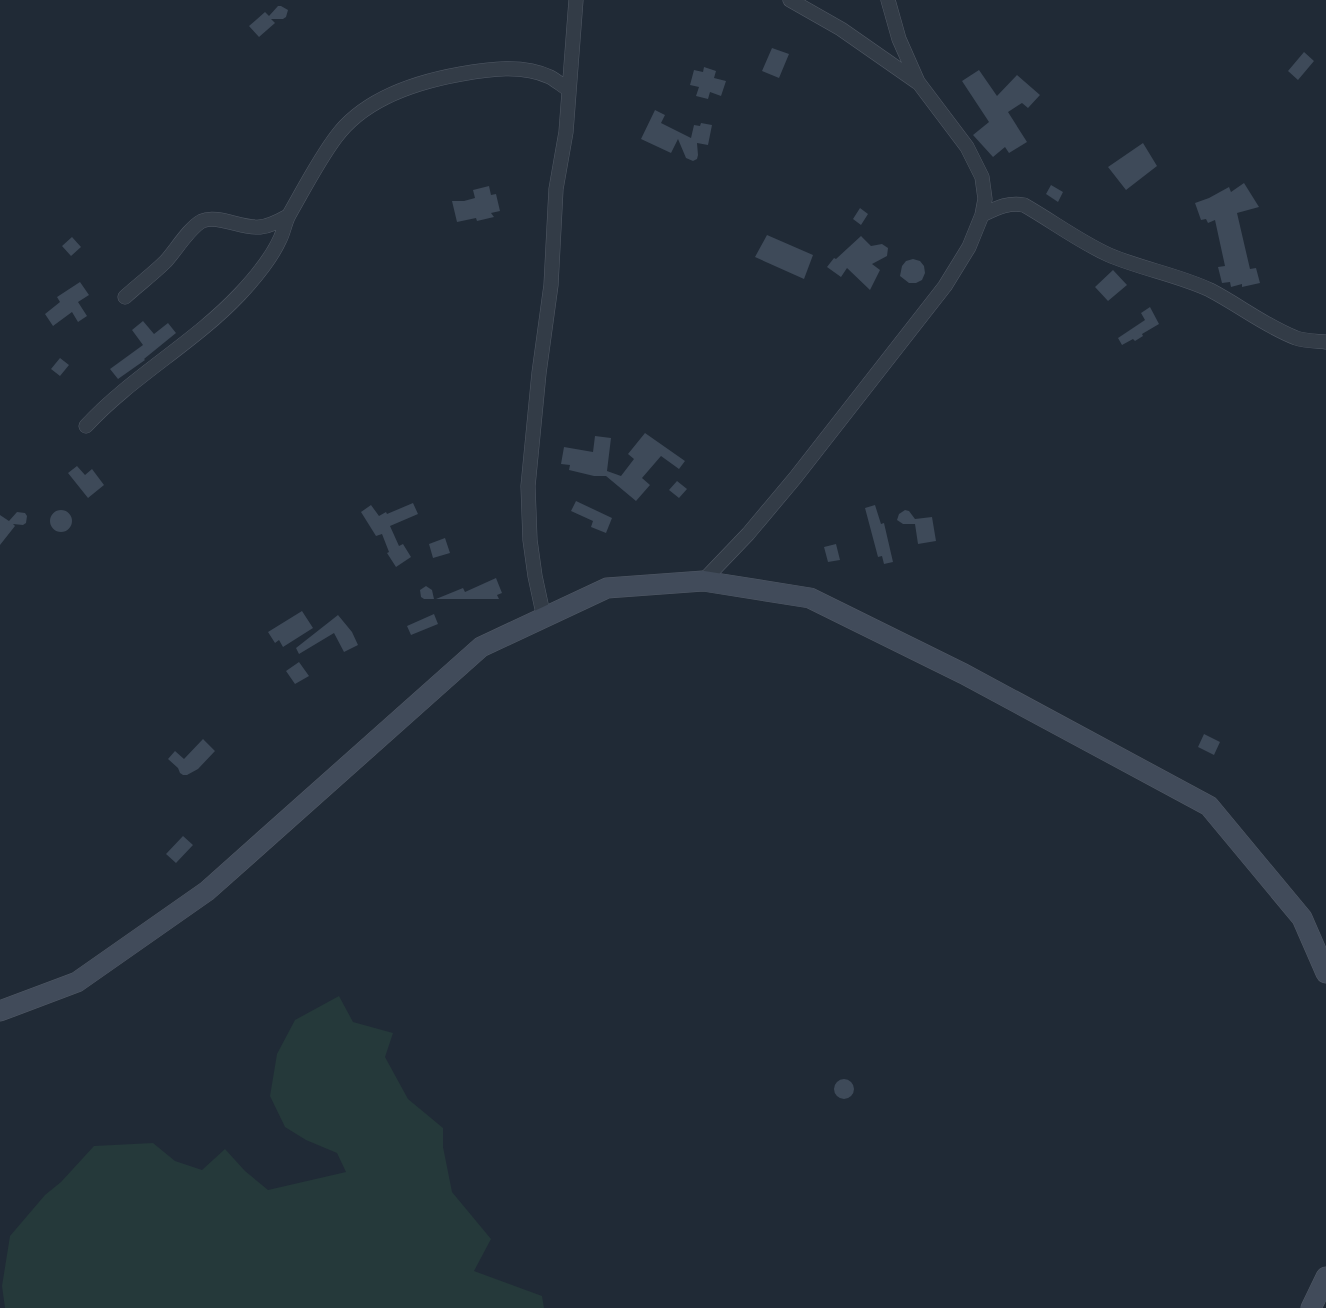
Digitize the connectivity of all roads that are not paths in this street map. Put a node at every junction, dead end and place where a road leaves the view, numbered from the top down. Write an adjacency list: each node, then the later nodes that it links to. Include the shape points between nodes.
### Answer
1 (576, 0): 5 (street)
2 (790, 0): 4 (street, via 841,29)
3 (888, 0): 4 (street, via 899,39)
4 (918, 82): 6 (street, via 967,147 982,177 985,200)
5 (569, 90): 7 (street, via 550,77 533,72 481,70 417,85 384,98 352,119 336,137); 12 (street, via 556,189 551,285 528,486 530,540)
6 (982, 215): 9 (street, via 1006,204 1024,205 1108,255 1200,286 1270,326 1298,338); 11 (street, via 969,248 945,286 795,478)
7 (288, 216): 8 (street, via 260,227 222,220 203,221 165,262); 10 (street, via 270,257 240,295)
8 (125, 297)
9 (1326, 342)
10 (86, 426)
11 (703, 581): 12 (main road, via 607,588); 13 (main road, via 810,598 964,674 1209,806 1302,918)
12 (544, 618): 14 (main road, via 481,647 207,891 77,982)
13 (1326, 973)
14 (0, 1011)
15 (1326, 1277): 16 (main road)
16 (1311, 1308)

